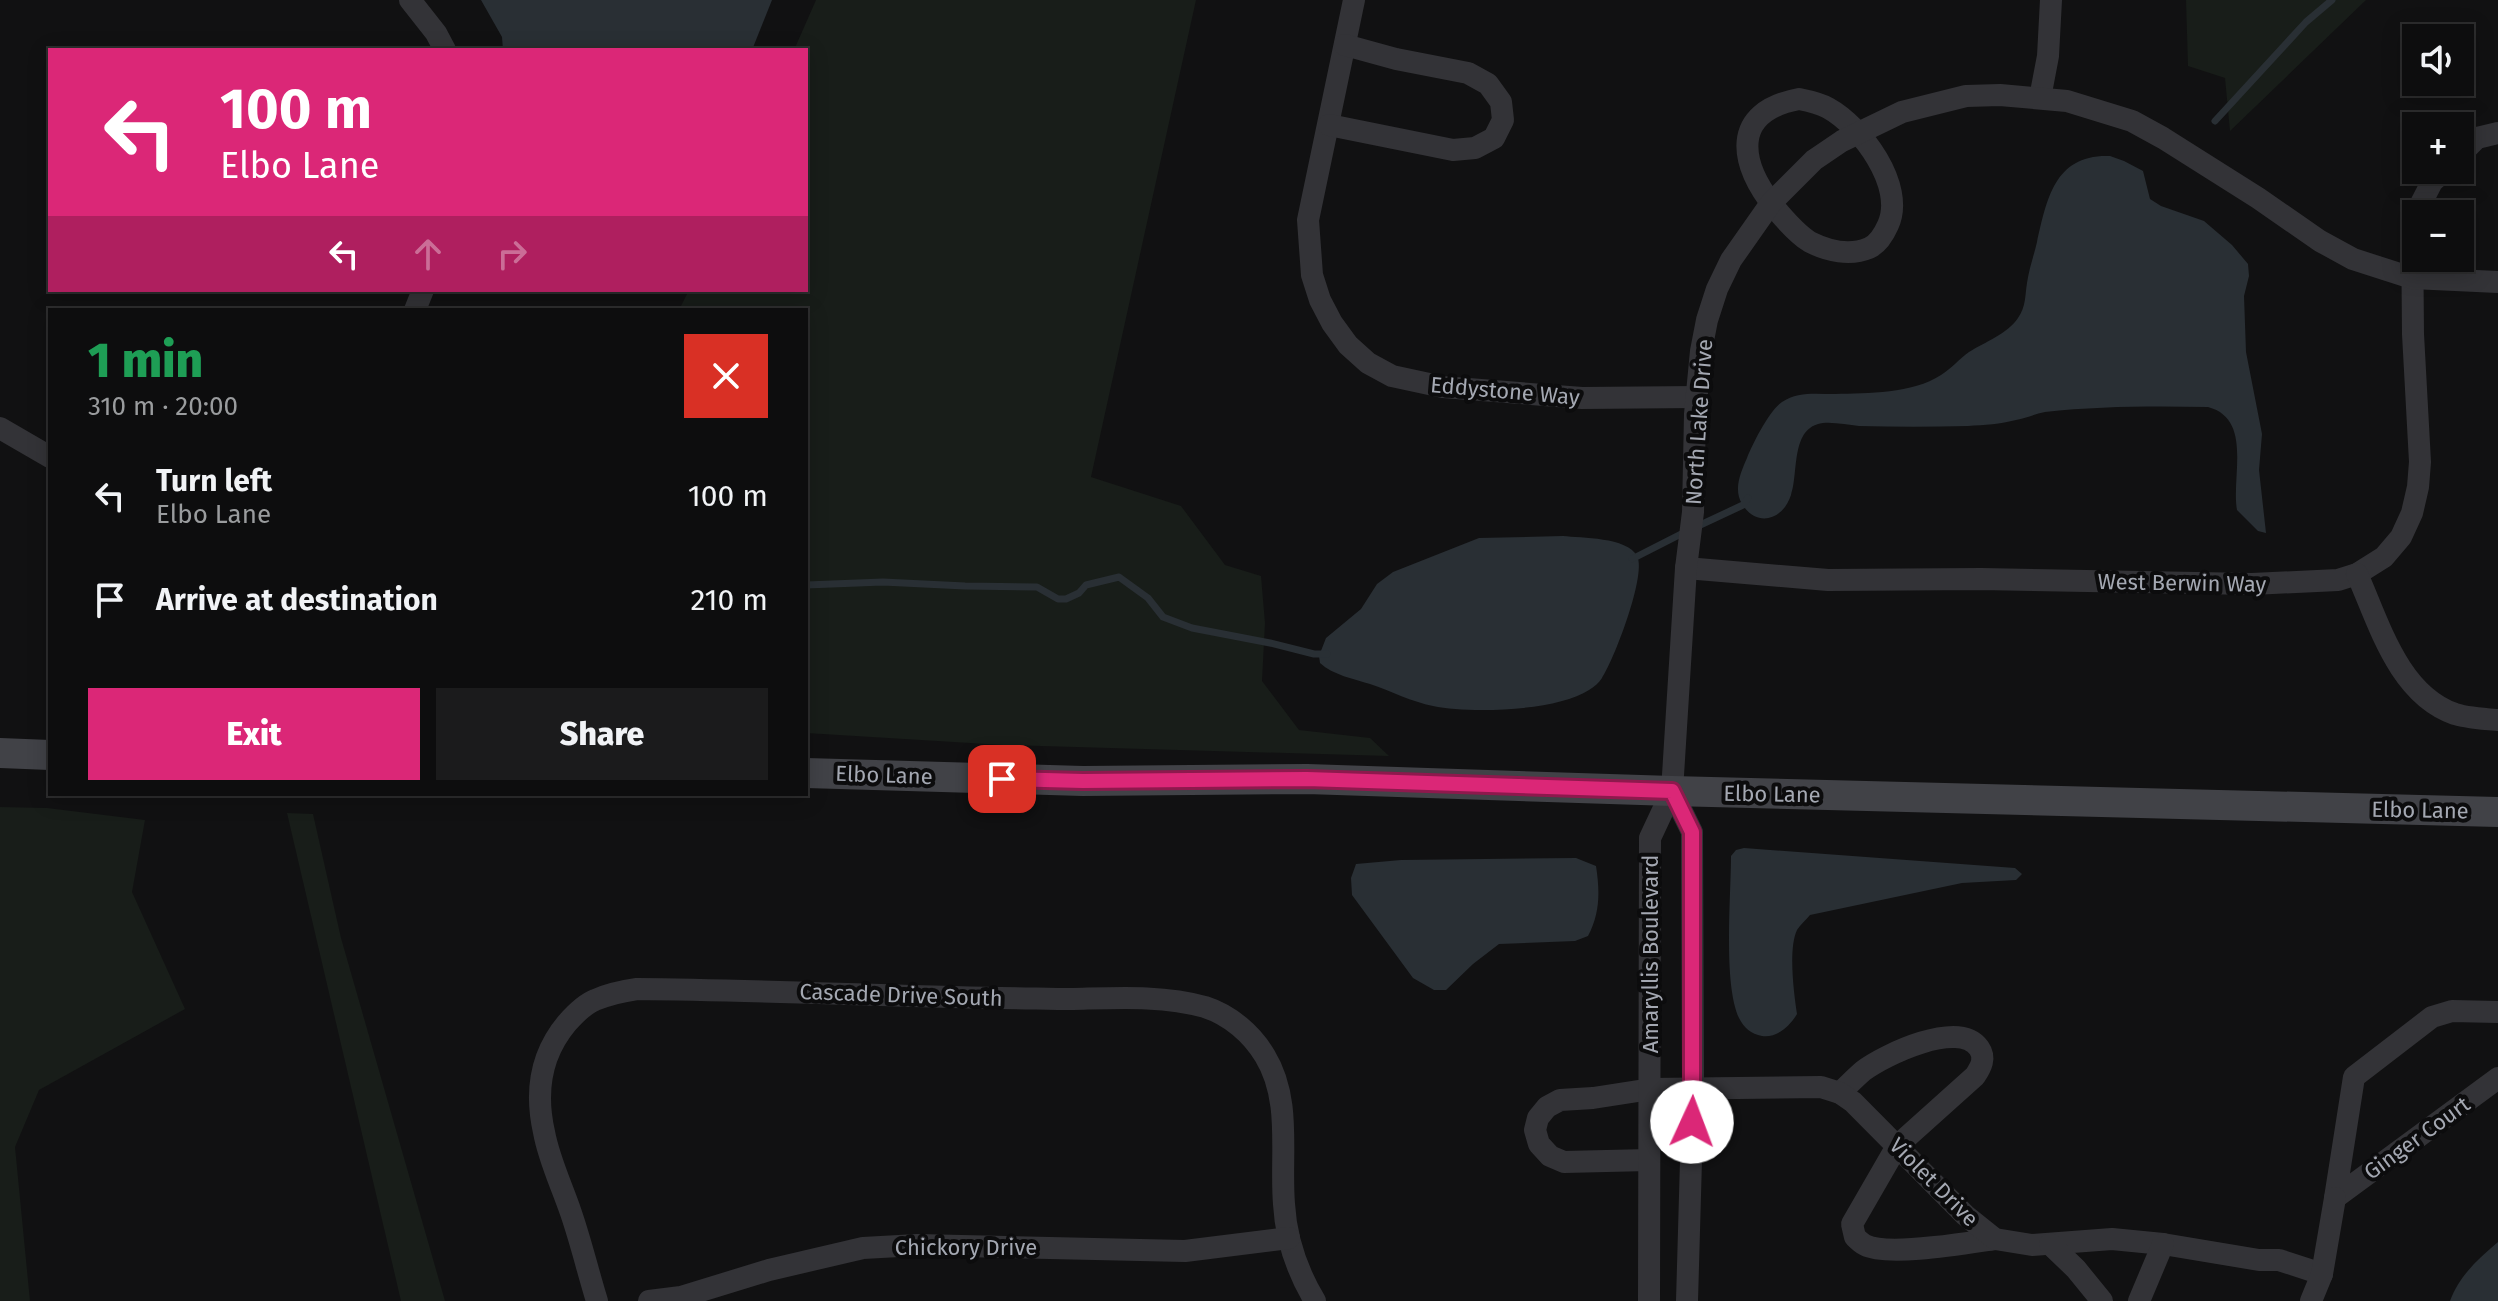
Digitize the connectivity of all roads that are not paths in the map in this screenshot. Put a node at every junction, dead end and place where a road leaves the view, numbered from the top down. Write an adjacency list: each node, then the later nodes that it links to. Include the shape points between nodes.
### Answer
1 (410, 0): 5 (street)
2 (1354, 0): 4 (street, Eddystone Way)
3 (2051, 0): 6 (street)
4 (1345, 45): 7 (street, Eddystone Way); 7 (street, via 1468,73 1488,84 1501,102 1503,120 1494,138 1475,148 1453,150)
5 (444, 48)
6 (2040, 98): 8 (street, North Lake Drive, via 1966,96 1902,112); 13 (street, North Lake Drive, via 2132,121 2320,241 2353,259)
7 (1329, 125): 15 (street, Eddystone Way, via 1308,220 1312,275 1332,323 1368,363 1392,376 1457,389 1582,398)
8 (1856, 133): 12 (street, North Lake Drive, via 1814,160); 12 (street, via 1830,109 1799,99 1757,117 1750,129 1748,158); 12 (street, via 1884,171 1892,203 1888,227 1873,246 1856,252 1822,247 1801,235)
9 (2498, 133): 10 (street)
10 (2474, 141)
11 (2431, 184): 13 (street, West Berwin Way, via 2412,221)
12 (1771, 203): 15 (street, North Lake Drive, via 1717,289 1701,351)
13 (2412, 278): 14 (street, North Lake Drive); 19 (street, West Berwin Way, via 2418,487 2401,537 2384,557)
14 (2498, 282)
15 (1697, 397): 18 (street, North Lake Drive)
16 (0, 428): 17 (street)
17 (48, 456)
18 (1686, 568): 19 (street, West Berwin Way, via 1828,580 2252,584 2338,580); 24 (street, North Lake Drive)
19 (2357, 574): 20 (street, via 2416,688 2455,714)
20 (2498, 720)
21 (0, 753): 22 (street)
22 (48, 755)
23 (808, 773): 24 (street, Elbo Lane, via 1083,781 1307,779)
24 (1672, 791): 25 (street, Elbo Lane); 28 (street, Amaryllis Boulevard, via 1650,838); 29 (street, Amaryllis Boulevard, via 1692,832)
25 (2498, 812)
26 (2498, 1012): 33 (street, Ginger Court, via 2452,1011 2432,1017 2354,1077)
27 (2498, 1078): 33 (street, Ginger Court)
28 (1651, 1089): 29 (street); 32 (street, Amaryllis Boulevard); 32 (street, via 1560,1100 1547,1107 1535,1130 1539,1144 1564,1162)
29 (1693, 1090): 30 (street, via 1821,1087); 43 (street, Amaryllis Boulevard)
30 (1840, 1093): 31 (street, Violet Drive); 31 (street, via 1864,1071 1907,1047 1959,1037 1973,1040 1983,1064 1975,1076)
31 (1897, 1146): 35 (street, Violet Drive); 35 (street, via 1852,1224 1855,1237 1866,1246 1922,1249)
32 (1649, 1160): 42 (street, Amaryllis Boulevard)
33 (2335, 1198): 38 (street, Ginger Court)
34 (1289, 1238): 39 (street, Cascade Drive South, via 1276,1079 1250,1035 1207,1007 1128,998 637,989 592,1001 573,1016 557,1035 540,1081 544,1132); 40 (street, Chickory Drive, via 1185,1251 863,1248); 41 (street, Cascade Drive South)
35 (1995, 1239): 36 (street, Violet Drive)
36 (2050, 1244): 37 (street, Violet Drive, via 2112,1239); 44 (street)
37 (2163, 1244): 38 (street, Violet Drive, via 2279,1260); 45 (street)
38 (2322, 1274): 46 (street, Ginger Court)
39 (597, 1301)
40 (649, 1301)
41 (1315, 1301)
42 (1649, 1301)
43 (1687, 1301)
44 (2102, 1301)
45 (2139, 1301)
46 (2311, 1301)

